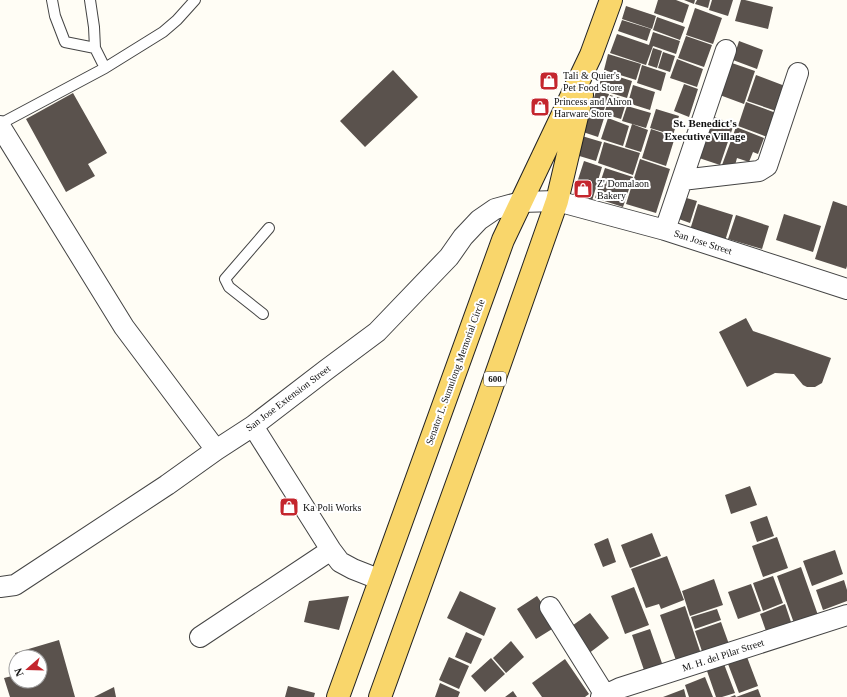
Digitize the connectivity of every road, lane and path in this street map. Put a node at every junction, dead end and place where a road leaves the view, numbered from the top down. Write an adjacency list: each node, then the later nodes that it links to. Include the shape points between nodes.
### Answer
1 (52, 0): 5 (lane, via 65,42)
2 (90, 0): 5 (lane)
3 (194, 0): 8 (lane, via 163,32)
4 (611, 0): 7 (main road, Senator L. Sumulong Memorial Circle / 600)
5 (95, 48): 8 (lane)
6 (726, 50): 11 (street)
7 (591, 55): 12 (main road, Senator L. Sumulong Memorial Circle / 600); 13 (main road, Senator L. Sumulong Memorial Circle / 600)
8 (105, 68): 10 (lane)
9 (798, 73): 11 (street, via 767,166 759,171)
10 (0, 125): 19 (street, via 124,327)
11 (682, 180): 15 (street)
12 (558, 201): 13 (street, San Jose Extension Street); 15 (street, San Jose Street); 28 (main road, Senator L. Sumulong Memorial Circle / 600)
13 (521, 202): 18 (street, San Jose Extension Street, via 495,209 479,220 463,236 449,257 377,332); 21 (main road, Senator L. Sumulong Memorial Circle / 600, via 502,240)
14 (269, 228): 17 (lane, via 225,279 229,287)
15 (666, 230): 16 (street, San Jose Street)
16 (847, 289)
17 (263, 314)
18 (253, 426): 19 (street, San Jose Extension Street); 20 (street)
19 (216, 450): 22 (street, San Jose Extension Street, via 15,585)
20 (331, 550): 21 (street, via 340,562); 25 (street)
21 (381, 580): 27 (main road, Senator L. Sumulong Memorial Circle / 600)
22 (0, 587)
23 (550, 607): 26 (street)
24 (847, 615): 26 (street, M. H. del Pilar Street, via 620,688)
25 (200, 637)
26 (603, 696)
27 (338, 697)
28 (380, 697)

